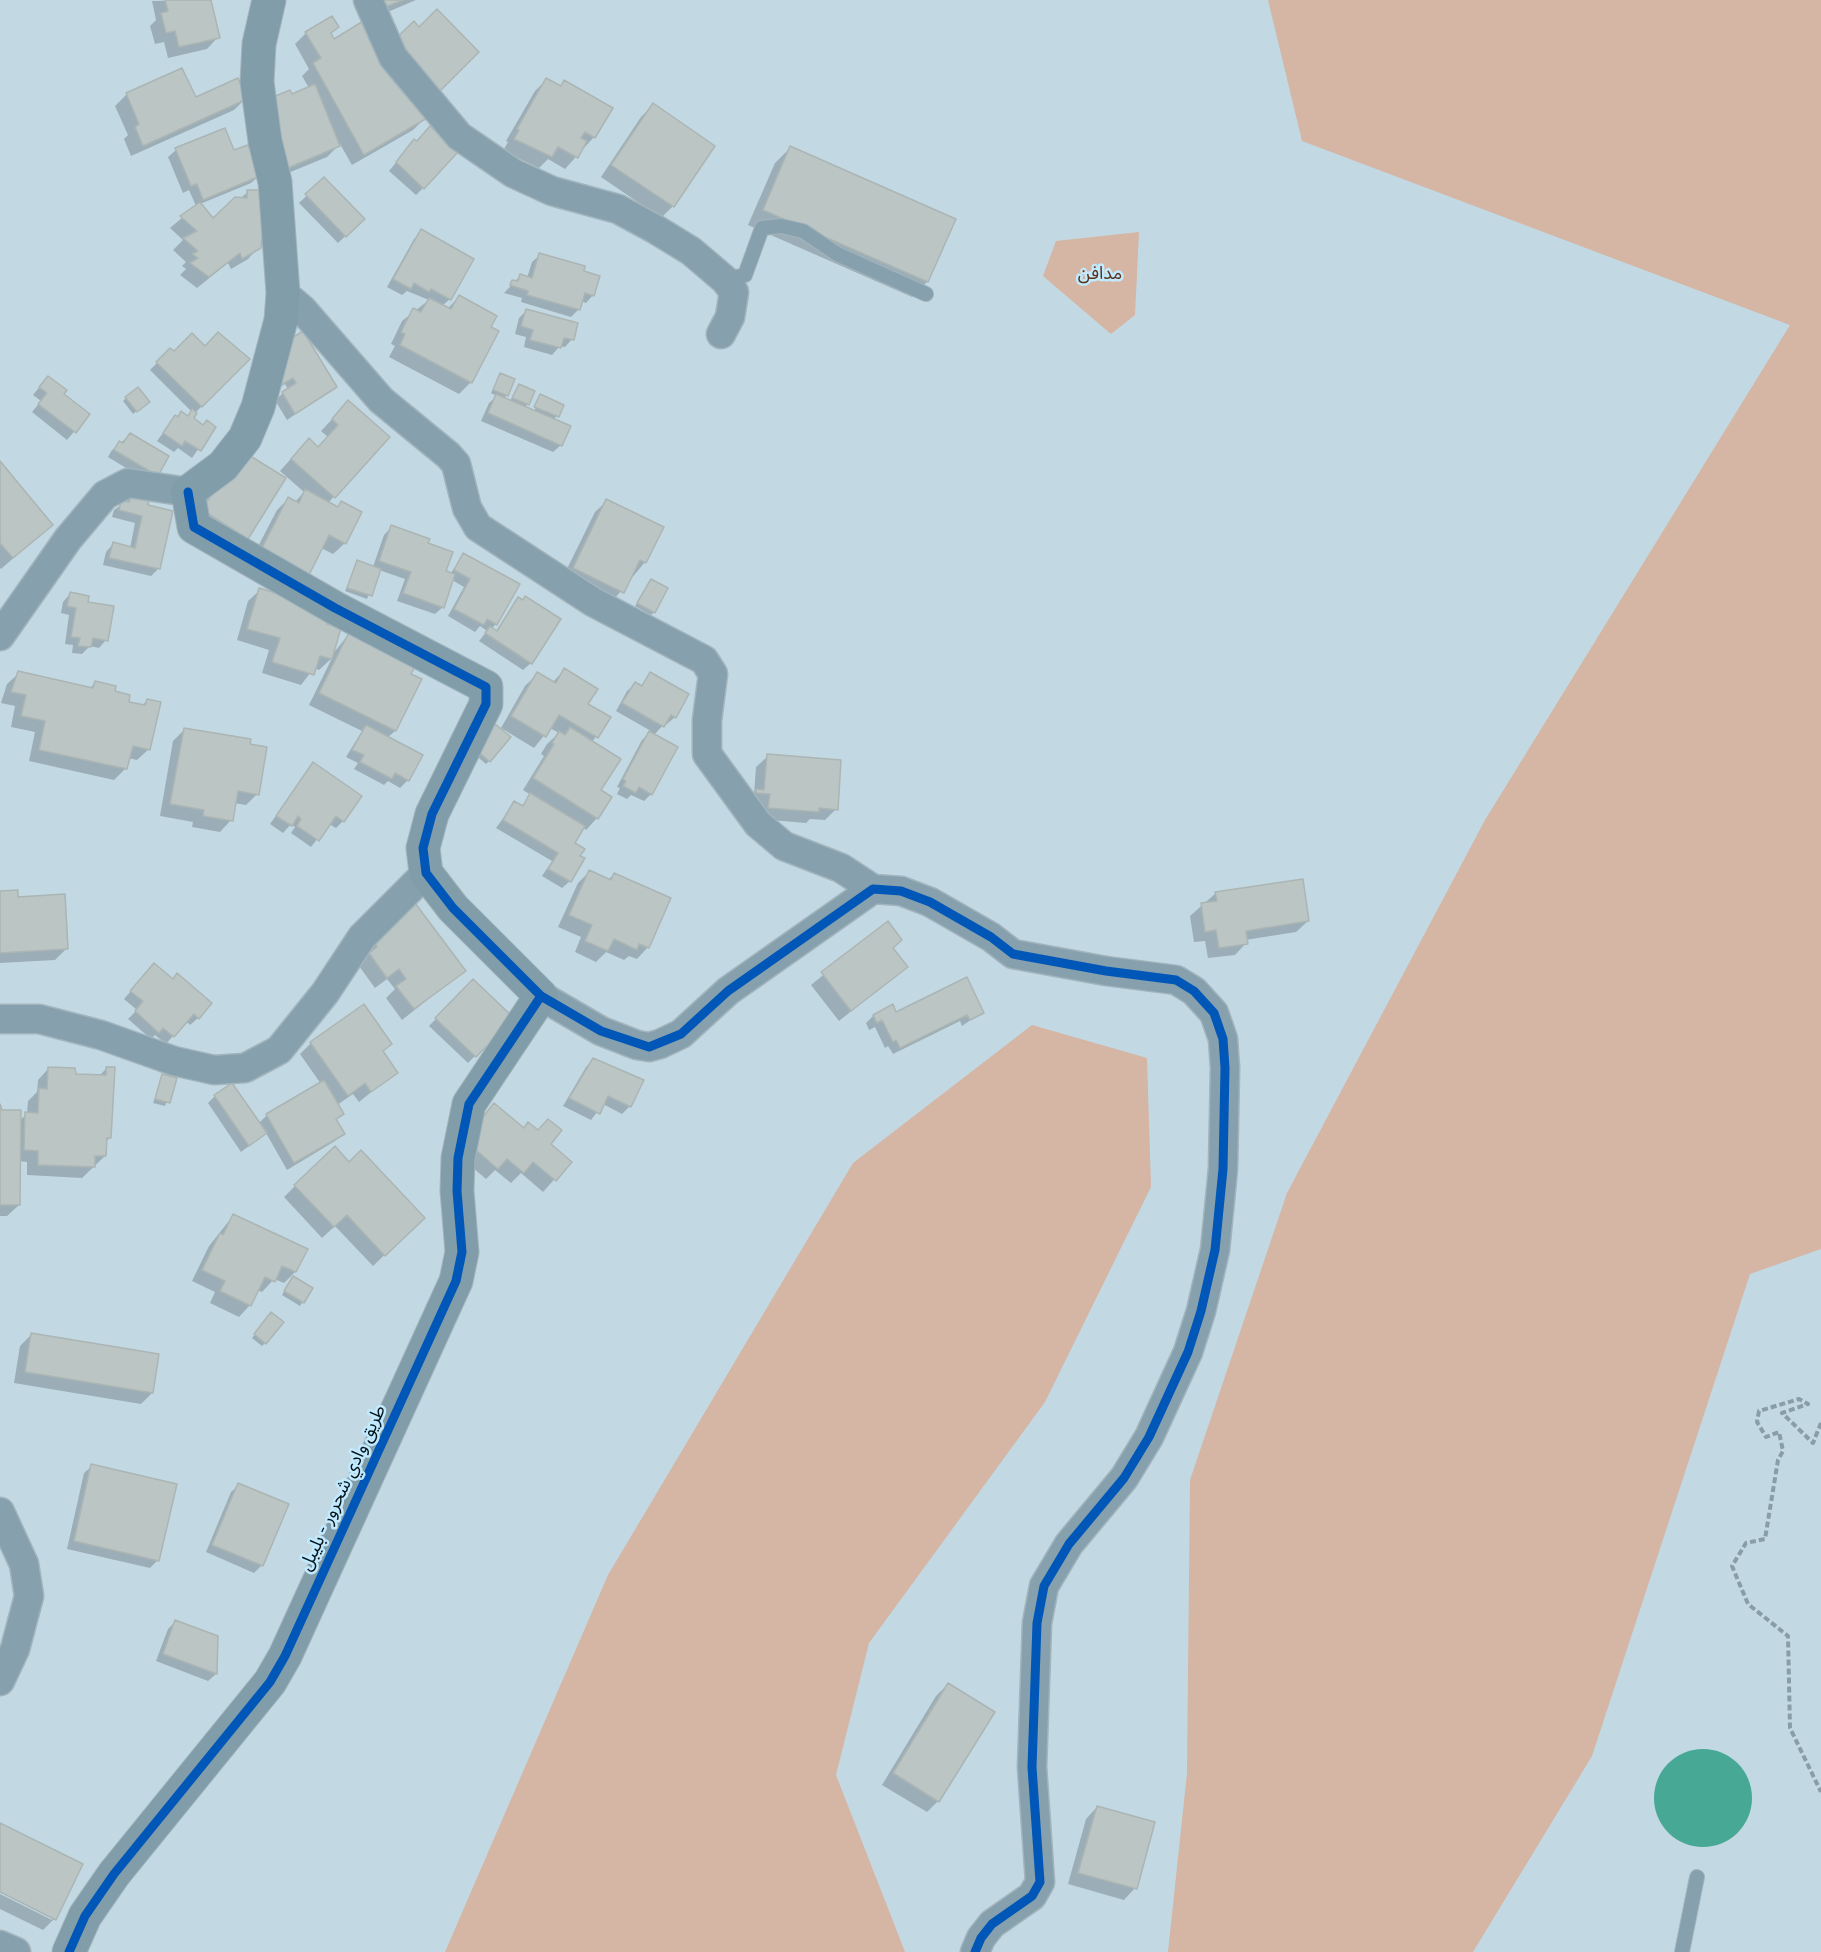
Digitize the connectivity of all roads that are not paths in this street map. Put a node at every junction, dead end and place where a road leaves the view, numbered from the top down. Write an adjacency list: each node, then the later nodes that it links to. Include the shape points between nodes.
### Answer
1 (269, 0): 4 (street, via 259,44 257,82 274,182)
2 (368, 0): 3 (street, via 393,57 459,136 513,173 542,187 618,209 656,229 691,251)
3 (725, 280): 5 (lane, via 745,274 762,228 781,226 802,231 837,254); 6 (street, via 734,292 730,317)
4 (283, 293): 7 (street, via 281,320 258,407 245,438 224,466); 10 (street, via 302,309 381,400 452,459 467,508 478,527 593,602 704,660 713,674 707,754 758,824 784,846 841,868)
5 (926, 294)
6 (721, 334)
7 (188, 492): 8 (street, via 128,483 105,495 68,538); 9 (street, via 194,527 335,608 486,687 486,704 432,814 423,848)
8 (0, 636)
9 (426, 873): 11 (street, via 453,908); 12 (street, via 362,937 325,993 279,1050 245,1068 214,1070 174,1061 101,1035 39,1019)
10 (873, 889): 11 (street, via 728,991 681,1034 660,1044 637,1045 601,1031); 19 (street, via 901,891 930,902 991,937 1012,954 1176,980 1194,991 1214,1013 1225,1068 1223,1169 1215,1250 1188,1352 1149,1437 1124,1478 1069,1544 1044,1586 1037,1623 1032,1767 1040,1882 1032,1896 992,1924)
11 (541, 996): 18 (street, طريق وادي شحرور - بليبل, via 469,1104 458,1158 462,1252 456,1281 285,1656 270,1682 114,1874 85,1916)
12 (0, 1020)
13 (0, 1512): 14 (street, via 24,1564 28,1596 15,1649)
14 (0, 1681)
15 (1697, 1877): 20 (lane)
16 (0, 1945): 17 (street)
17 (15, 1952)
18 (69, 1952)
19 (975, 1952)
20 (1682, 1952)

